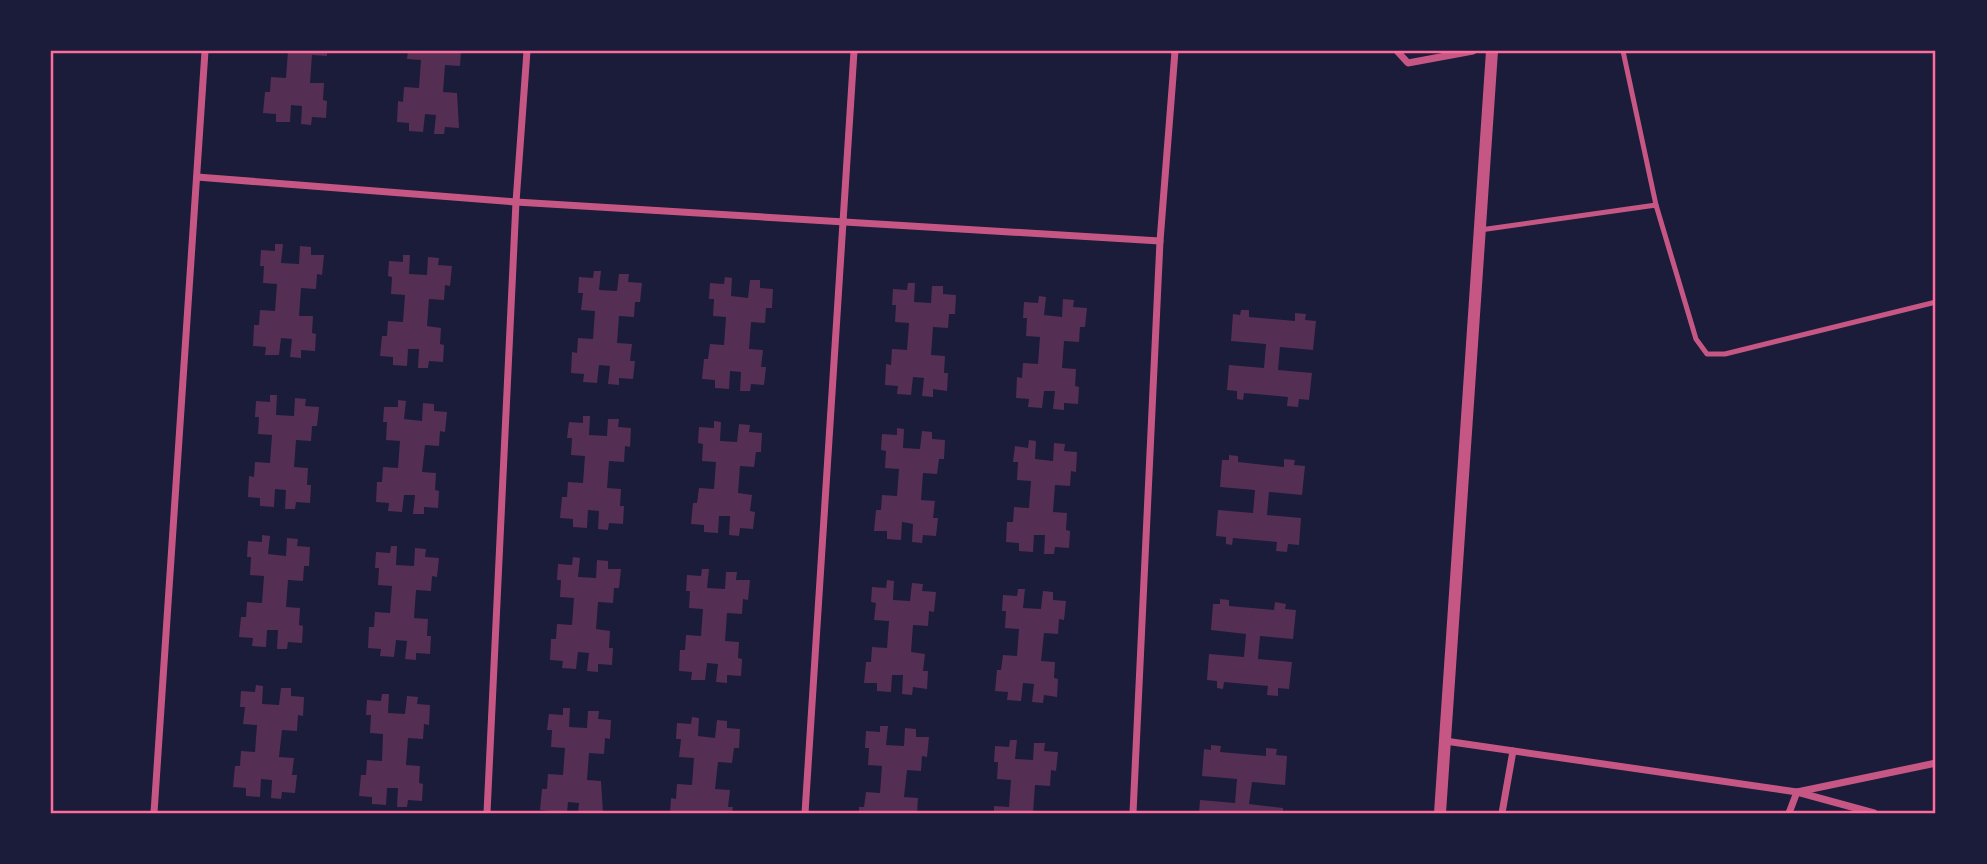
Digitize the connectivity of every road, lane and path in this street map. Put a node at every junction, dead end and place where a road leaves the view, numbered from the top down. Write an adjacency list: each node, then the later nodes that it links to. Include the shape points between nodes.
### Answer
1 (205, 51): 9 (street)
2 (527, 51): 10 (street)
3 (854, 51): 12 (street)
4 (1175, 51): 14 (street)
5 (1397, 51): 6 (street, via 1408,63)
6 (1474, 51)
7 (1492, 51): 13 (street)
8 (1623, 51): 11 (lane)
9 (197, 177): 10 (street); 20 (street)
10 (516, 202): 12 (street); 21 (street)
11 (1656, 205): 13 (lane); 15 (lane, via 1696,339 1707,354 1725,354)
12 (841, 222): 14 (street); 22 (street)
13 (1480, 230): 16 (street)
14 (1160, 241): 23 (street)
15 (1936, 302)
16 (1445, 741): 17 (street); 24 (street)
17 (1513, 751): 19 (street); 25 (street)
18 (1936, 763): 19 (street)
19 (1797, 792): 26 (street); 27 (street)
20 (155, 813)
21 (487, 813)
22 (805, 813)
23 (1133, 813)
24 (1440, 813)
25 (1502, 813)
26 (1789, 813)
27 (1874, 813)

